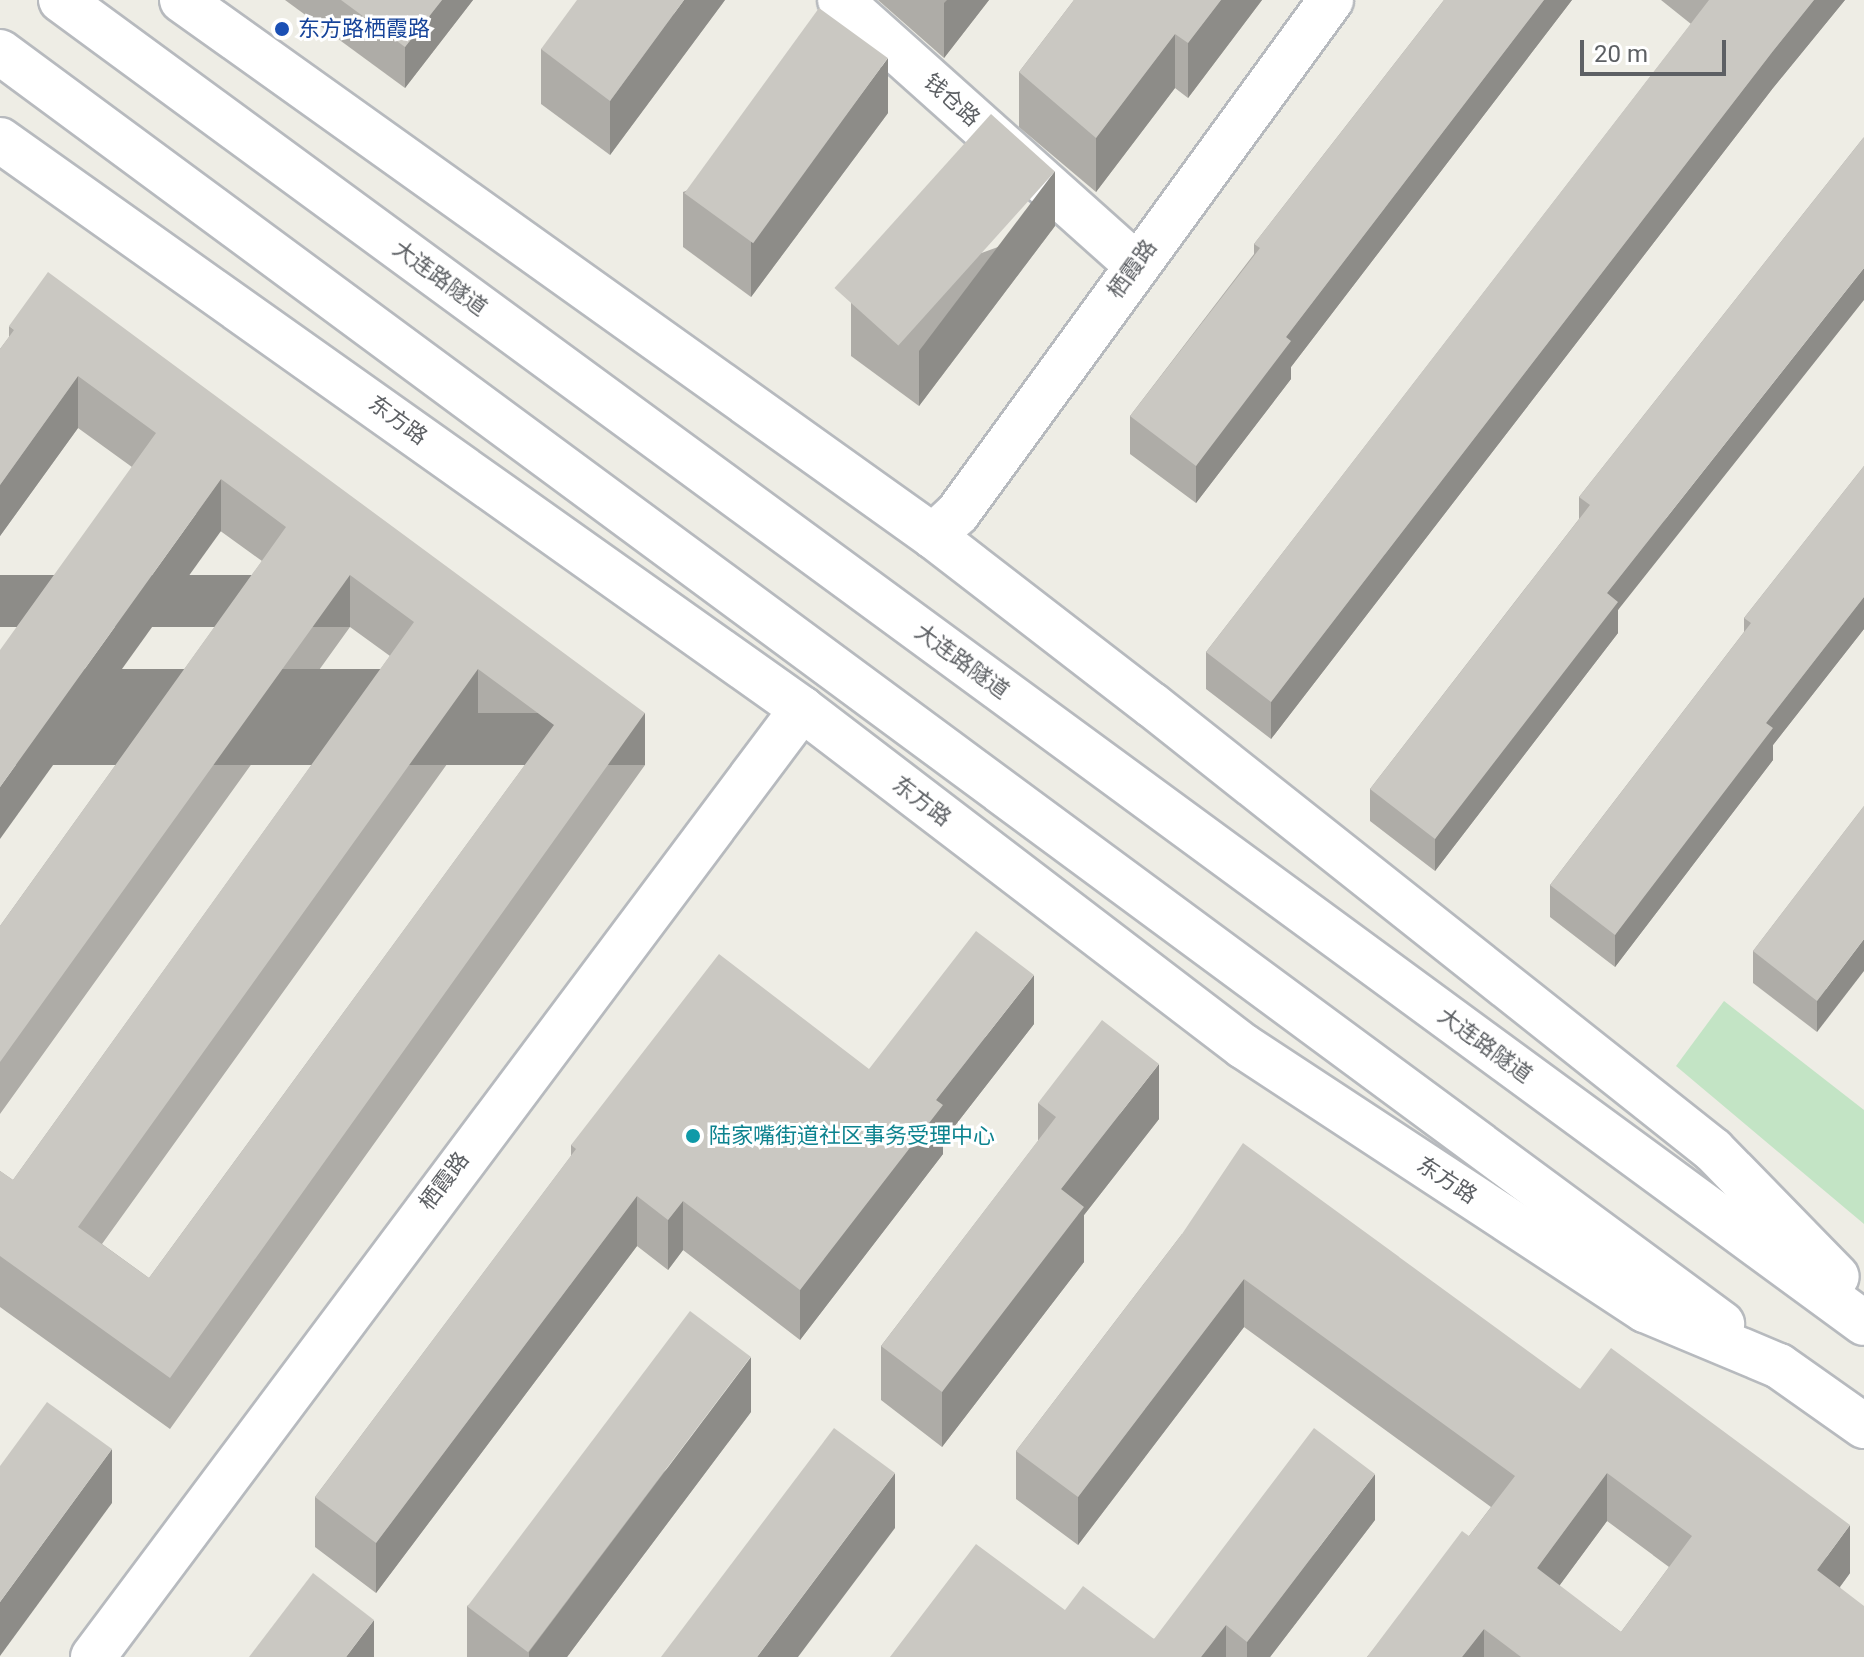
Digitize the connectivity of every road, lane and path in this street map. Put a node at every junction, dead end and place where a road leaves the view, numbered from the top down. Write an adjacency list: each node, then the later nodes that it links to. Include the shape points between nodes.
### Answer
1 (61, 0): 11 (main road, 大连路隧道)
2 (182, 0): 8 (main road)
3 (840, 0): 7 (main road, 钱仓路)
4 (1331, 0): 7 (main road, 栖霞路)
5 (0, 52): 12 (main road)
6 (0, 140): 9 (main road, 东方路)
7 (1135, 264): 8 (main road, 栖霞路, via 957,514)
8 (933, 536): 10 (main road, via 1713,1150)
9 (802, 709): 12 (main road, 东方路, via 1243,1046 1645,1310); 14 (main road, 栖霞路)
10 (1864, 1304)
11 (1864, 1323)
12 (1779, 1366): 13 (main road, 东方路)
13 (1864, 1426)
14 (93, 1657)

